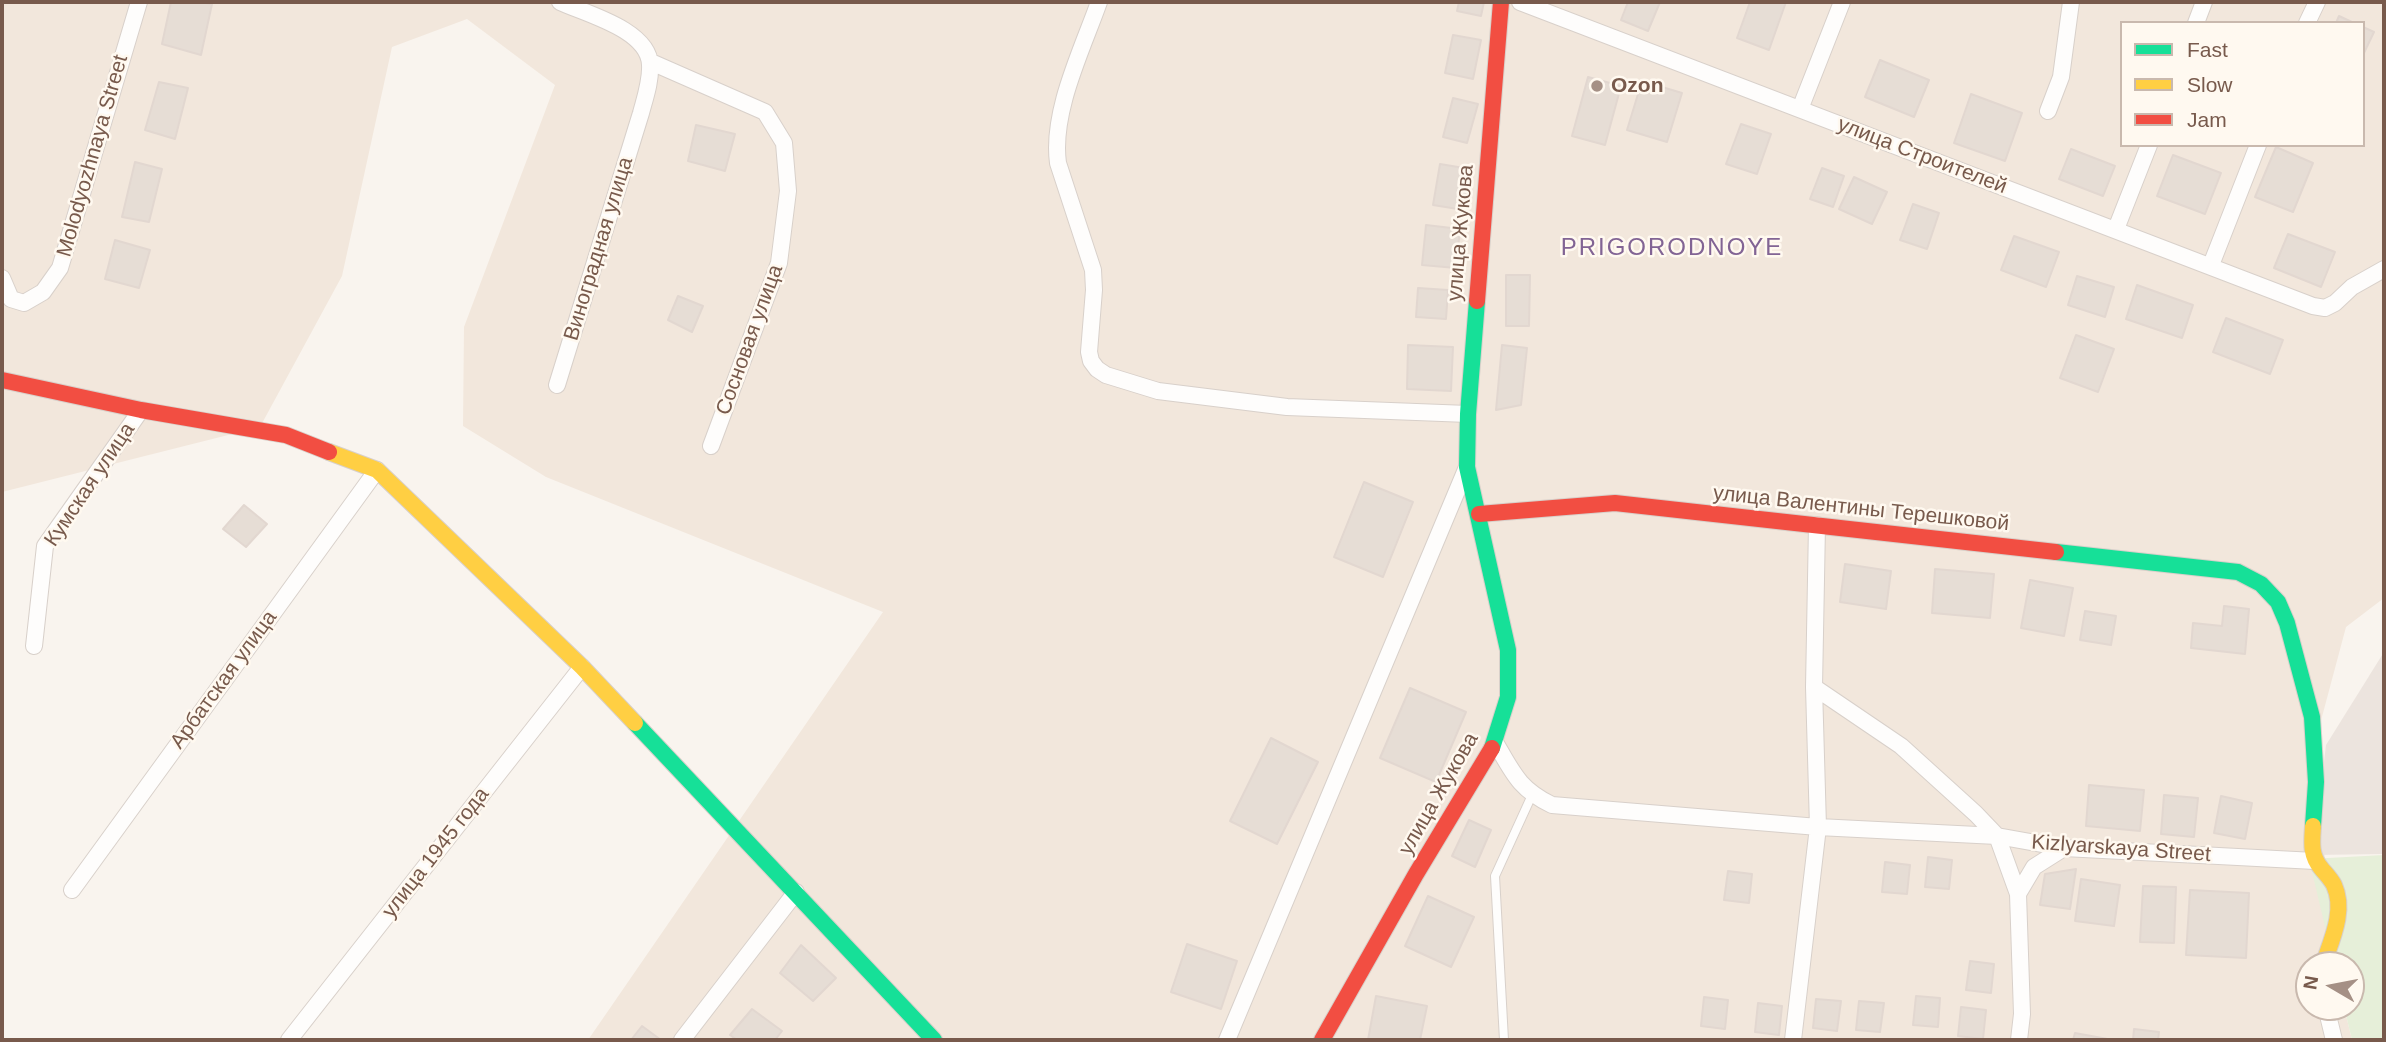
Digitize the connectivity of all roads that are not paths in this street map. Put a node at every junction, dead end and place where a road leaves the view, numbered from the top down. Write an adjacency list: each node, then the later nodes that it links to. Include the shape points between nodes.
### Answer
1 (139, 2): 20 (street, Molodyozhnaya Street, via 60,268 43,292 24,303 11,299)
2 (560, 2): 12 (street, via 632,34 644,46)
3 (1100, 2): 24 (street, via 1062,109 1055,146 1093,270 1089,352 1097,369 1158,391 1287,407)
4 (1501, 2): 24 (street, улица Жукова)
5 (1520, 2): 13 (street, улица Строителей)
6 (1842, 2): 13 (street)
7 (2071, 2): 14 (street, via 2061,77)
8 (2204, 2): 10 (street)
9 (2316, 2): 11 (street)
10 (2197, 21)
11 (2308, 21)
12 (650, 62): 22 (street, Виноградная улица, via 641,113); 25 (street, Сосновая улица, via 765,112 784,144 788,191 779,262)
13 (1800, 110): 17 (street, улица Строителей)
14 (2048, 111)
15 (2148, 147): 17 (street)
16 (2257, 147): 18 (street)
17 (2116, 229): 18 (street, улица Строителей)
18 (2211, 265): 19 (street, улица Строителей, via 2325,308)
19 (2384, 269)
20 (2, 278)
21 (2, 380): 23 (street)
22 (557, 385)
23 (141, 410): 27 (street, via 286,435); 30 (street, Кумская улица, via 45,546)
24 (1468, 414): 26 (street, улица Жукова)
25 (711, 446)
26 (1467, 467): 28 (street, улица Жукова); 47 (street, улица Жукова)
27 (377, 470): 31 (street); 39 (street, Арбатская улица)
28 (1479, 514): 29 (street, улица Валентины Терешковой, via 1615,503); 33 (street, улица Жукова, via 1508,650 1508,697)
29 (1817, 525): 32 (street); 38 (street, улица Валентины Терешковой, via 2238,572 2261,584 2278,602 2287,623 2312,717)
30 (34, 646)
31 (582, 667): 40 (street); 44 (street, улица 1945 года)
32 (1814, 687): 35 (street); 36 (street, via 1901,746)
33 (1495, 743): 34 (street, via 1516,779); 48 (street, улица Жукова)
34 (1532, 795): 35 (street, Kizlyarskaya Street, via 1552,805); 49 (lane, via 1495,876)
35 (1818, 827): 36 (street, Kizlyarskaya Street); 50 (street)
36 (1997, 836): 37 (street, Kizlyarskaya Street); 41 (street)
37 (2064, 848): 38 (street, Kizlyarskaya Street); 41 (street, via 2034,867)
38 (2315, 861): 42 (street, via 2334,885 2339,904)
39 (72, 890)
40 (796, 892): 45 (street); 46 (street)
41 (2018, 894): 51 (street)
42 (2328, 951)
43 (2329, 1021): 52 (street)
44 (289, 1040)
45 (682, 1040)
46 (934, 1040)
47 (1227, 1040)
48 (1322, 1040)
49 (1504, 1040)
50 (1793, 1040)
51 (2019, 1040)
52 (2334, 1040)

